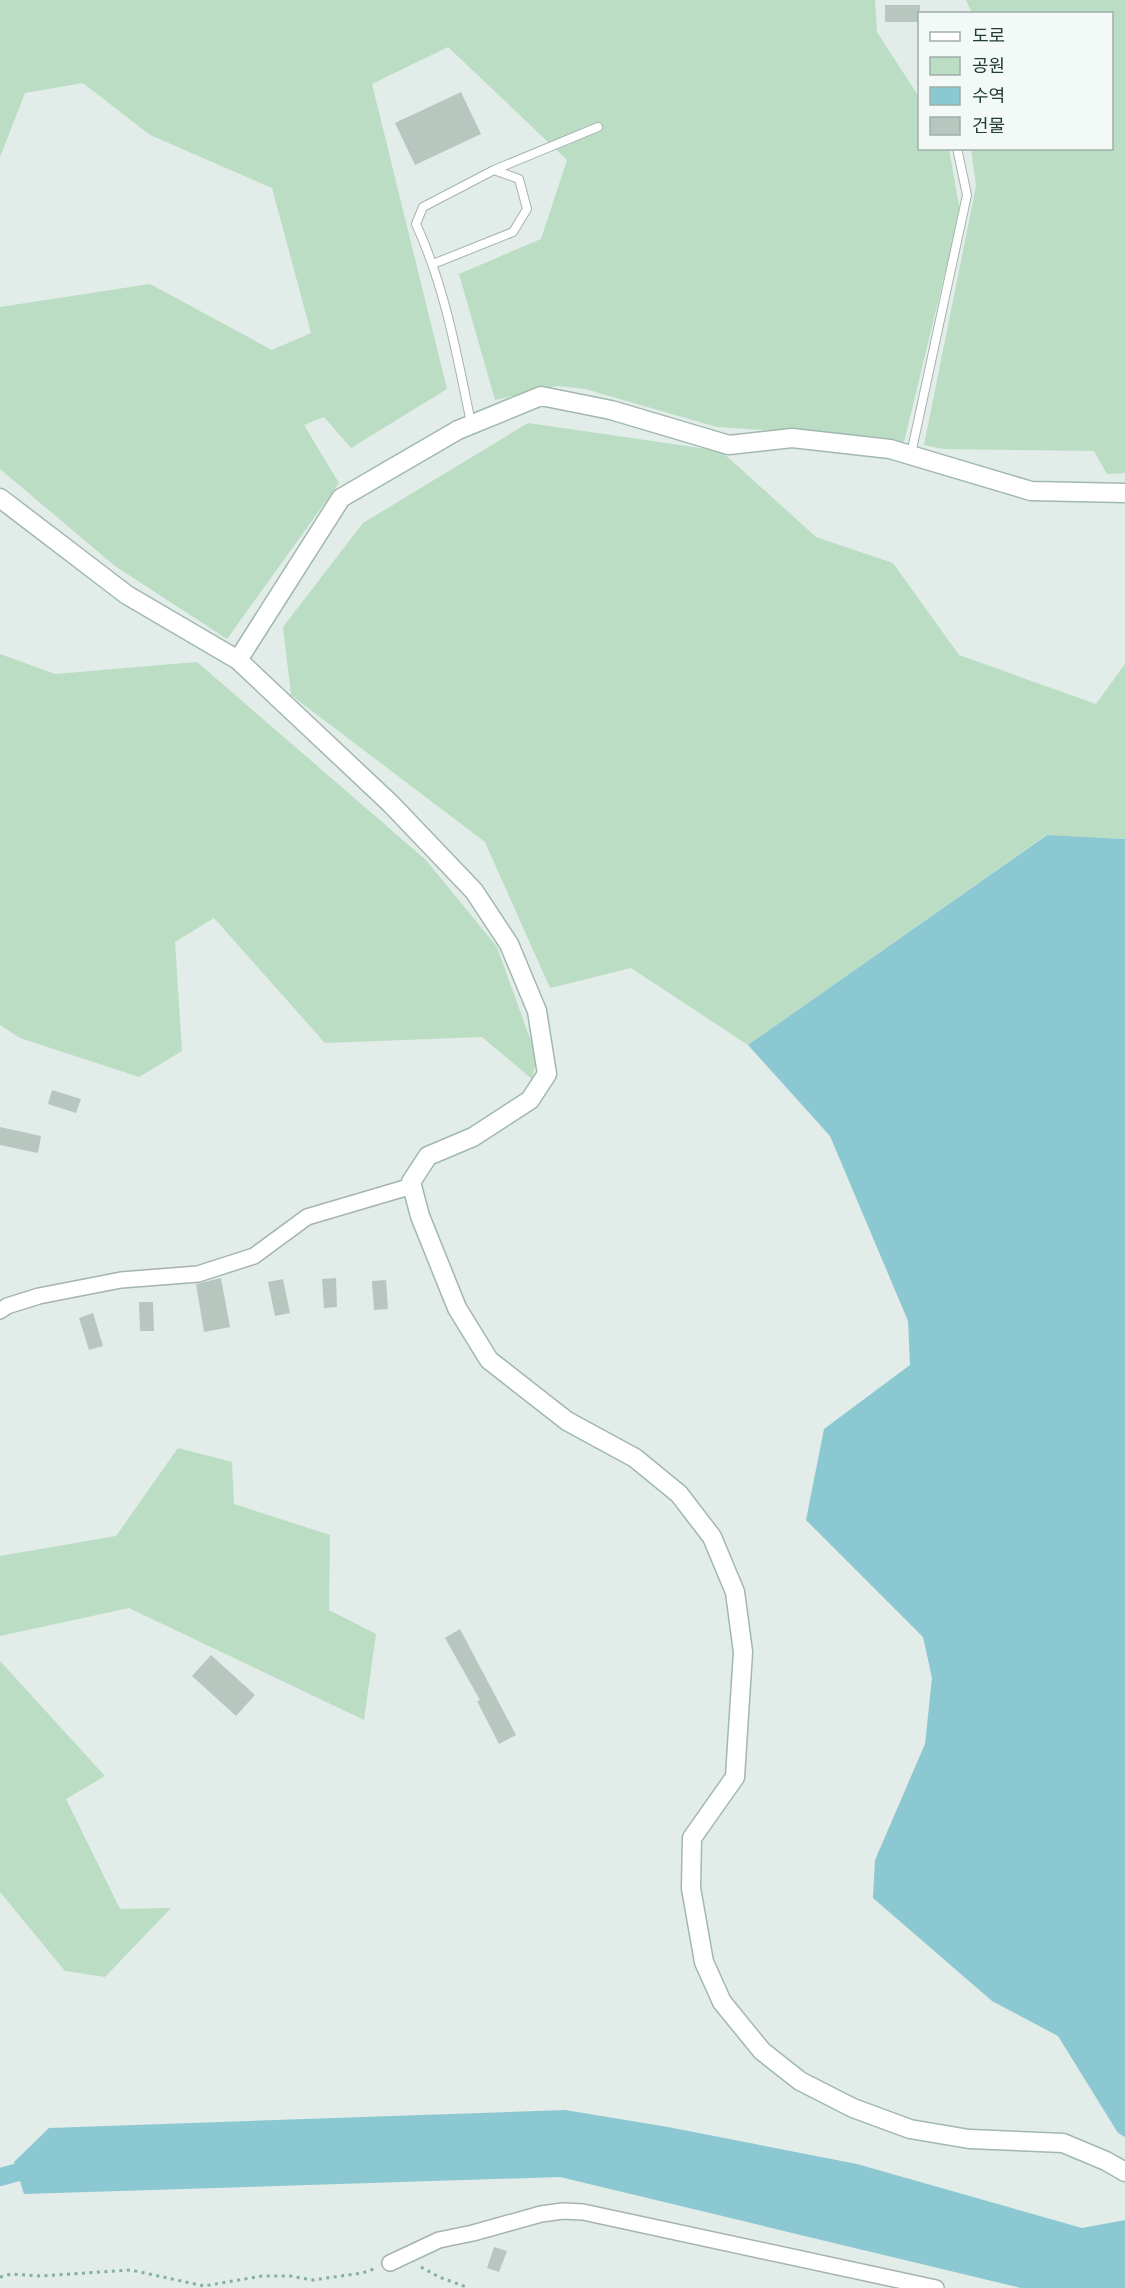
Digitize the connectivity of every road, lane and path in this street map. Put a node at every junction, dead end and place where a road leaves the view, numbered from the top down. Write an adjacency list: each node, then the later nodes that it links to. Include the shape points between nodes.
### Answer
1 (598, 127): 3 (lane)
2 (957, 150): 6 (lane, via 968,195)
3 (494, 170): 4 (lane, via 423,207 416,224); 4 (lane, via 519,179 527,208 513,232)
4 (433, 264): 5 (lane)
5 (472, 424): 6 (street, via 541,396 612,410 729,445 792,438); 9 (street, via 341,498)
6 (911, 455): 7 (street, via 1031,491)
7 (1125, 493)
8 (0, 498): 9 (street, via 127,595)
9 (238, 660): 10 (street, via 391,804 474,891 509,944 537,1011 547,1074 530,1100 473,1137 428,1156)
10 (412, 1186): 11 (street, via 307,1217 254,1257 198,1274 120,1280 39,1296); 12 (street, via 456,1308 489,1360 567,1421 635,1458 679,1494 712,1537 735,1592 743,1652 735,1777 692,1838 692,1888 704,1962 722,2002 762,2051 800,2081 853,2108 910,2129 969,2139 1063,2143)
11 (0, 1311)
12 (1125, 2172)
13 (390, 2263): 14 (path, via 330,2278 262,2277 204,2286 131,2270); 15 (path, via 423,2268); 16 (street, via 439,2240 564,2211 594,2214)
14 (0, 2277)
15 (469, 2288)
16 (936, 2288)

